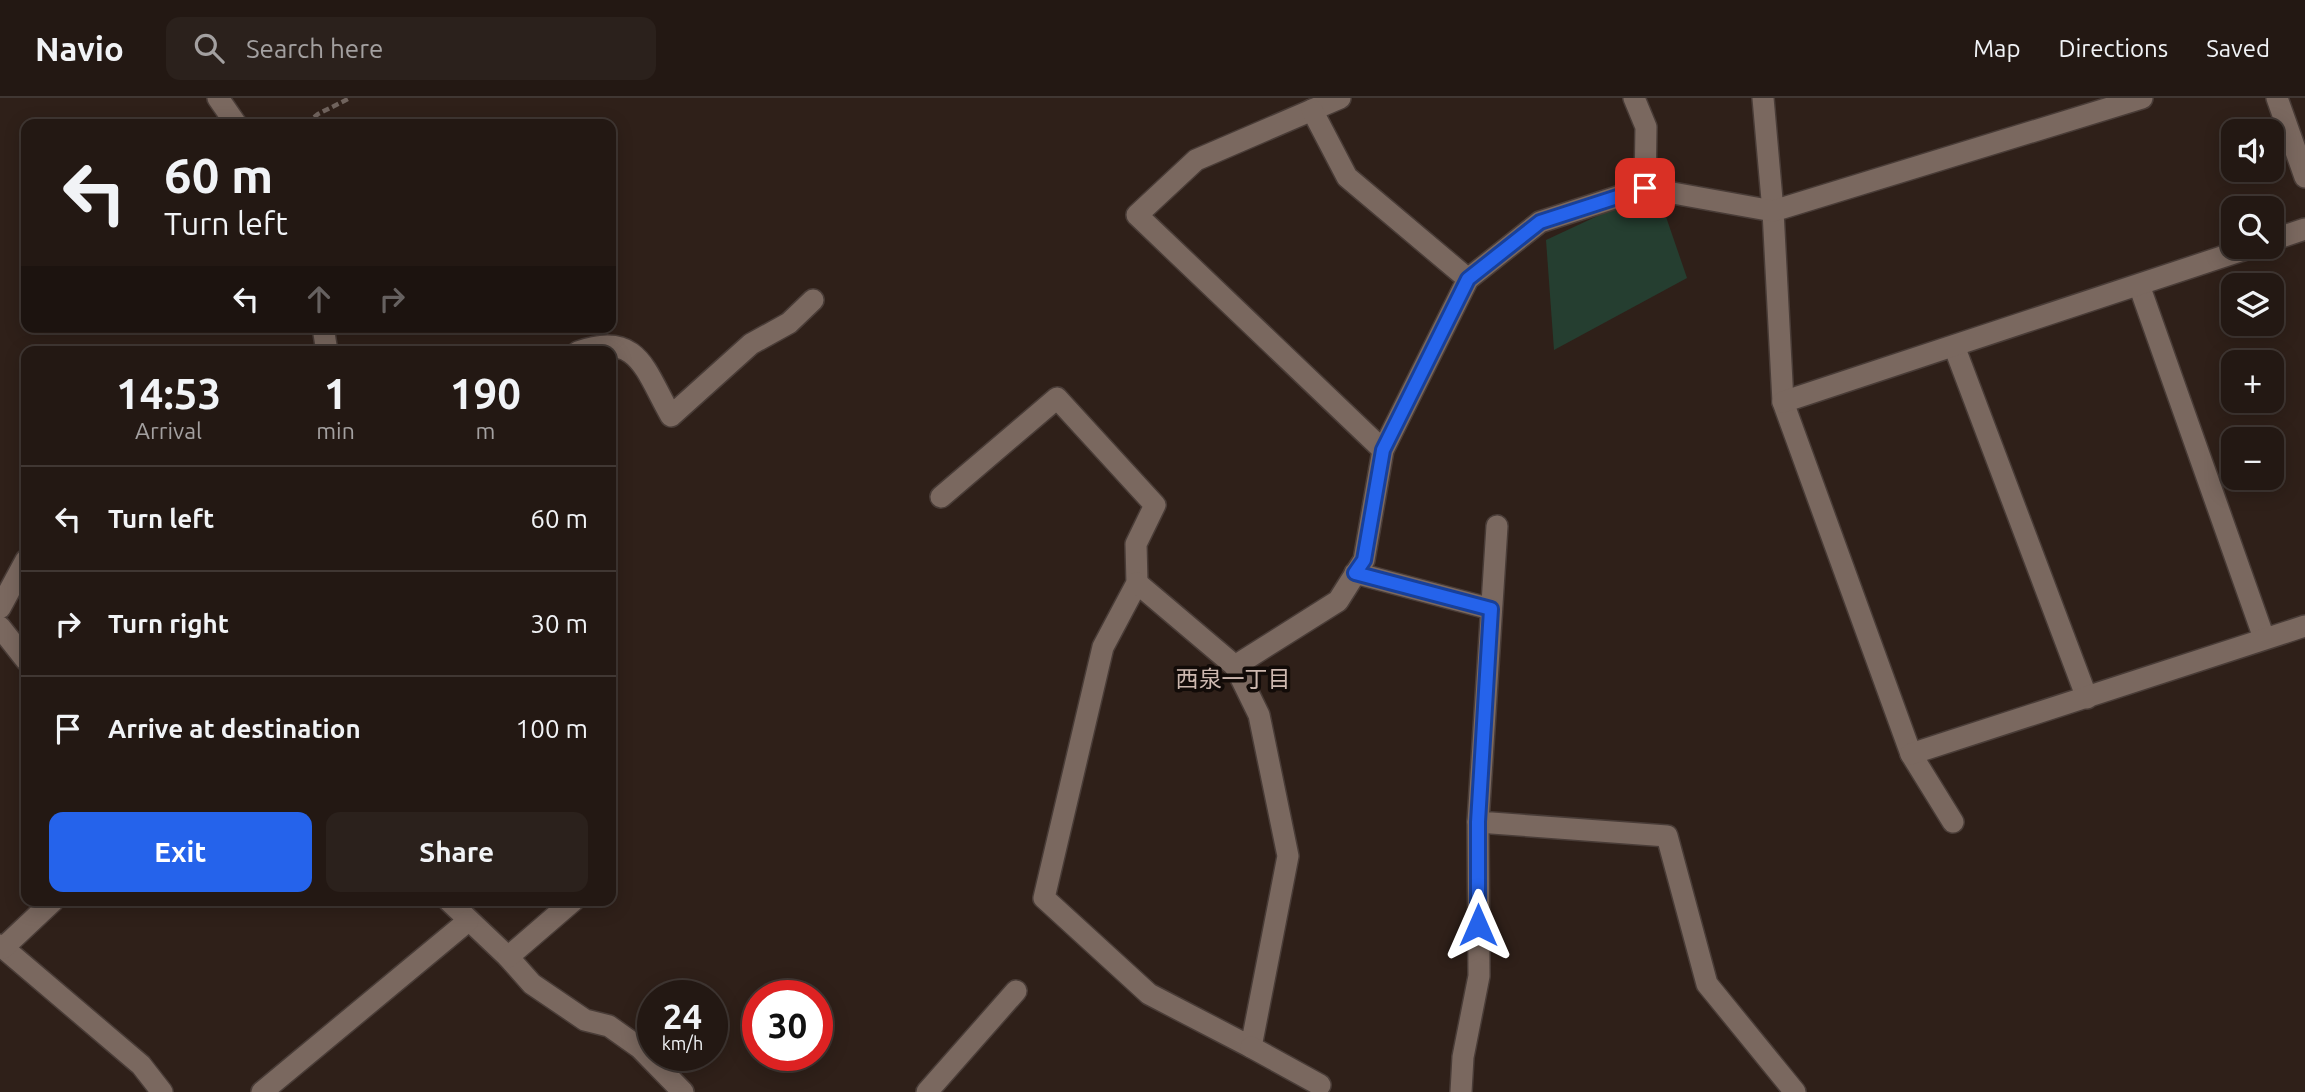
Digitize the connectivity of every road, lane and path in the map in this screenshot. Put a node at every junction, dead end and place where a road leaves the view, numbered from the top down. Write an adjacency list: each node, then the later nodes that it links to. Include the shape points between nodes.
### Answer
1 (218, 98): 9 (street)
2 (350, 98): 10 (path)
3 (1339, 98): 8 (street)
4 (1633, 98): 12 (street, via 1646,127)
5 (1763, 98): 13 (street)
6 (2142, 98): 13 (street)
7 (2277, 98): 11 (street)
8 (1312, 110): 17 (street, via 1347,177); 23 (street, via 1196,160 1137,215)
9 (233, 119)
10 (312, 119)
11 (2305, 177)
12 (1645, 188): 13 (street); 17 (street, via 1540,222)
13 (1773, 211): 22 (street)
14 (2305, 229): 15 (street)
15 (2284, 236)
16 (2221, 257): 18 (street)
17 (1468, 279): 23 (street)
18 (2139, 285): 21 (street); 33 (street)
19 (813, 300): 20 (street, via 789,323 751,344 671,416 635,354 619,346)
20 (593, 346)
21 (1954, 346): 22 (street); 36 (street)
22 (1783, 402): 37 (street)
23 (1383, 450): 27 (street, via 1364,560)
24 (941, 497): 28 (street, via 1057,398 1155,505 1136,544)
25 (1497, 526): 30 (street)
26 (21, 569): 29 (street)
27 (1355, 573): 30 (street); 35 (street, via 1338,601)
28 (1137, 583): 35 (street); 47 (street, via 1103,647 1044,898 1150,994)
29 (0, 608)
30 (1491, 609): 38 (street)
31 (0, 626): 34 (street)
32 (2305, 626): 33 (street)
33 (2264, 638): 36 (street)
34 (21, 653)
35 (1235, 666): 47 (street, via 1259,715 1288,856)
36 (2087, 698): 37 (street)
37 (1911, 754): 39 (street)
38 (1478, 822): 53 (street, via 1479,976); 54 (street, via 1667,836 1707,984)
39 (1953, 822)
40 (47, 906): 44 (street)
41 (454, 906): 43 (street)
42 (567, 906): 45 (street)
43 (468, 921): 45 (street); 50 (street)
44 (2, 947): 49 (street, via 141,1065)
45 (508, 957): 51 (street, via 542,991 640,1048)
46 (1016, 991): 52 (street)
47 (1251, 1047): 48 (street)
48 (1320, 1085)
49 (162, 1092)
50 (262, 1092)
51 (682, 1092)
52 (927, 1092)
53 (1461, 1092)
54 (1795, 1092)

